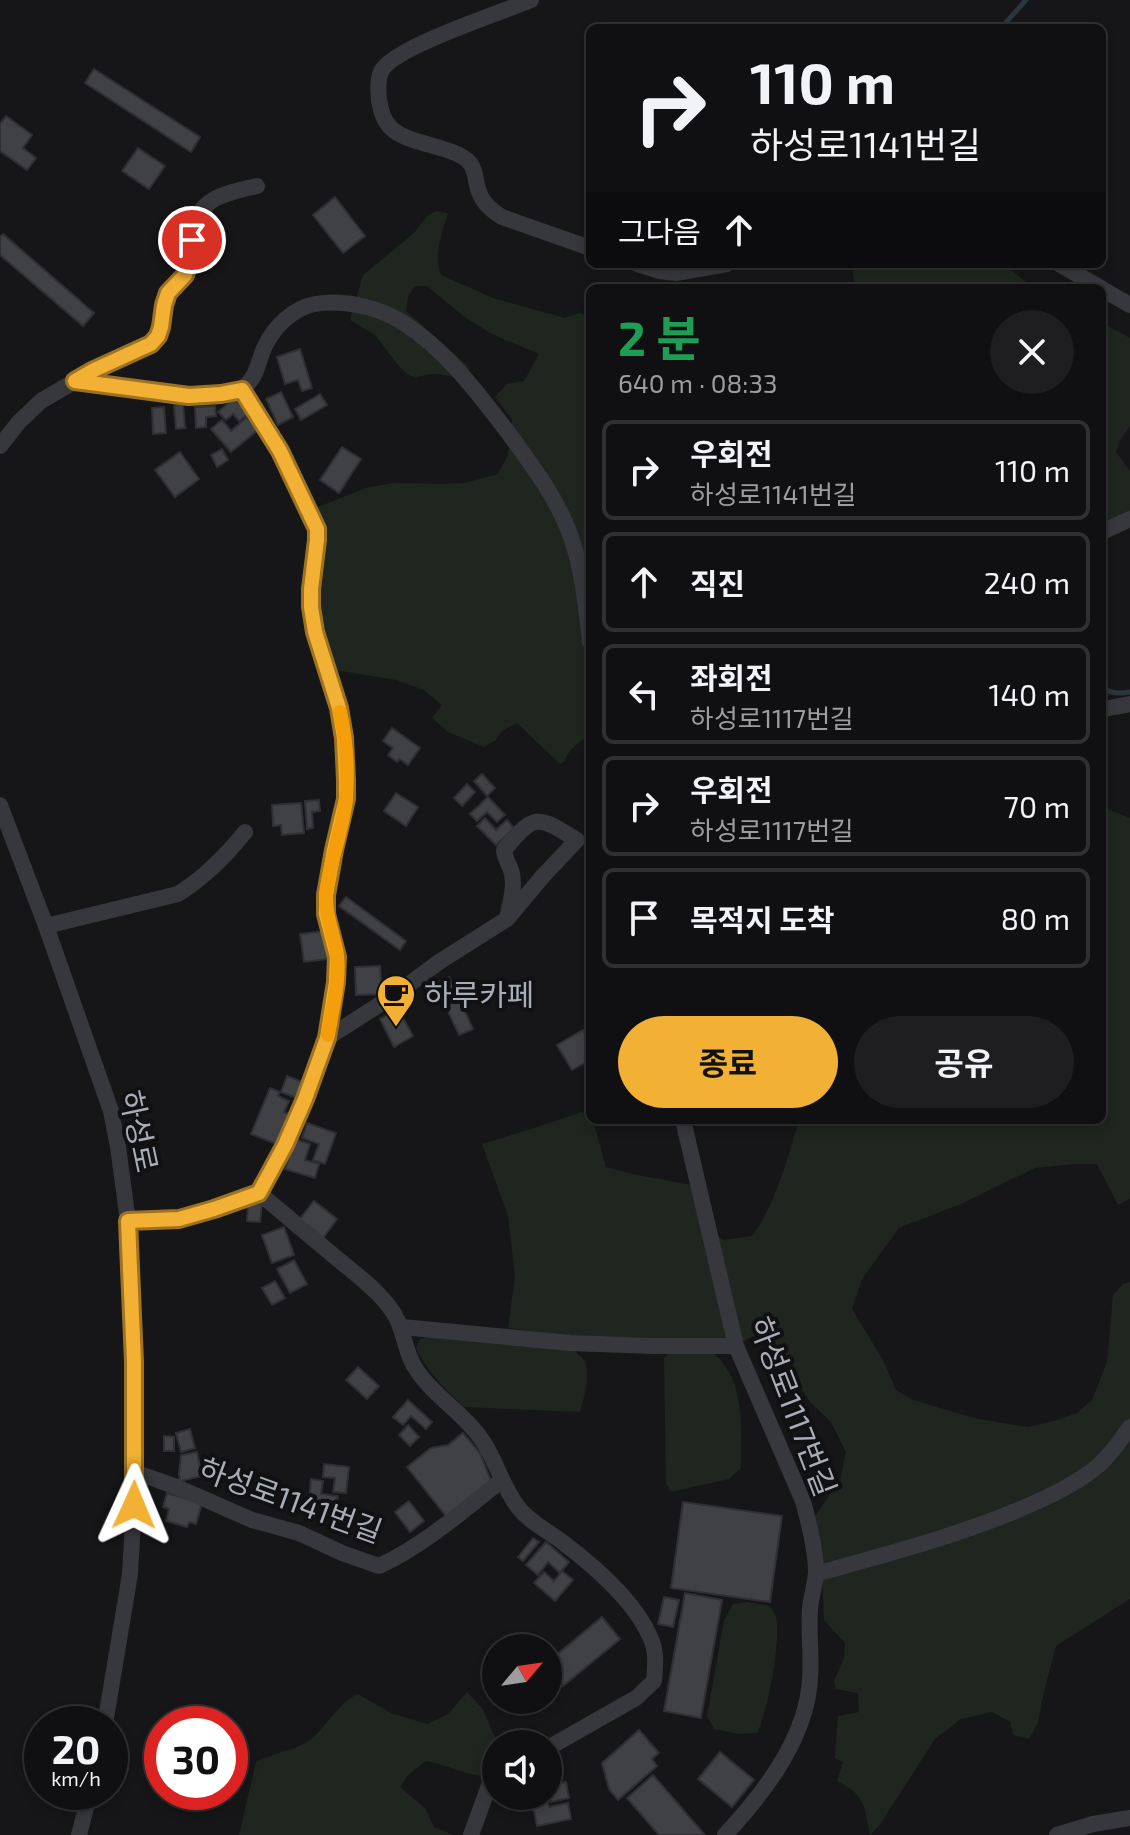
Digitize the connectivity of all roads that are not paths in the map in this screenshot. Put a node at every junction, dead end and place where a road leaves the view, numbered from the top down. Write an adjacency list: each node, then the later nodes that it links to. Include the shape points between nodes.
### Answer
1 (531, 0): 3 (street, via 393,58 378,82 382,116 403,136 469,161 481,197 502,217)
2 (257, 186): 10 (street, via 225,193 201,212 193,225 185,275 168,293 158,336 151,344)
3 (586, 247)
4 (650, 268): 5 (street, via 676,273)
5 (704, 268)
6 (1066, 268): 7 (street)
7 (1095, 284)
8 (1106, 290): 9 (street)
9 (1130, 305)
10 (75, 381): 11 (street, via 189,396); 12 (street, via 41,401)
11 (242, 390): 15 (street, via 273,332 300,309 341,303 400,320 477,392 545,483 572,542); 23 (street, via 284,459 317,529 311,607 339,708 346,799 326,895 337,957)
12 (0, 446)
13 (1130, 519): 14 (street)
14 (1106, 530)
15 (586, 606)
16 (1130, 704): 17 (street)
17 (1106, 708)
18 (0, 805): 22 (street, 하성로)
19 (245, 832): 22 (street, via 216,866 178,894)
20 (584, 842): 21 (street, via 543,876); 21 (street, via 541,821 517,834 504,850 513,887)
21 (507, 919): 23 (street)
22 (46, 926): 26 (street, 하성로, via 111,1111)
23 (327, 1038): 25 (street, via 285,1145)
24 (684, 1124): 28 (street, 하성로1117번길)
25 (259, 1193): 26 (street, via 189,1217); 27 (street, via 369,1283)
26 (128, 1221): 30 (street, 하성로)
27 (402, 1327): 28 (street, via 570,1343); 31 (street, via 415,1368 484,1442)
28 (736, 1346): 32 (street, 하성로1117번길, via 803,1501)
29 (1130, 1427): 32 (street, via 1099,1465 1061,1491 991,1522)
30 (134, 1472): 31 (street, 하성로1141번길, via 379,1566); 33 (street, 하성로, via 130,1574)
31 (502, 1480): 34 (street, via 526,1516 619,1594 653,1641 654,1681 636,1698)
32 (816, 1574): 40 (street, 하성로1117번길, via 807,1707 784,1757)
33 (108, 1706)
34 (562, 1740)
35 (482, 1805): 39 (street)
36 (85, 1810): 38 (street)
37 (1130, 1818): 41 (street)
38 (79, 1835)
39 (471, 1835)
40 (725, 1835)
41 (1057, 1835)

